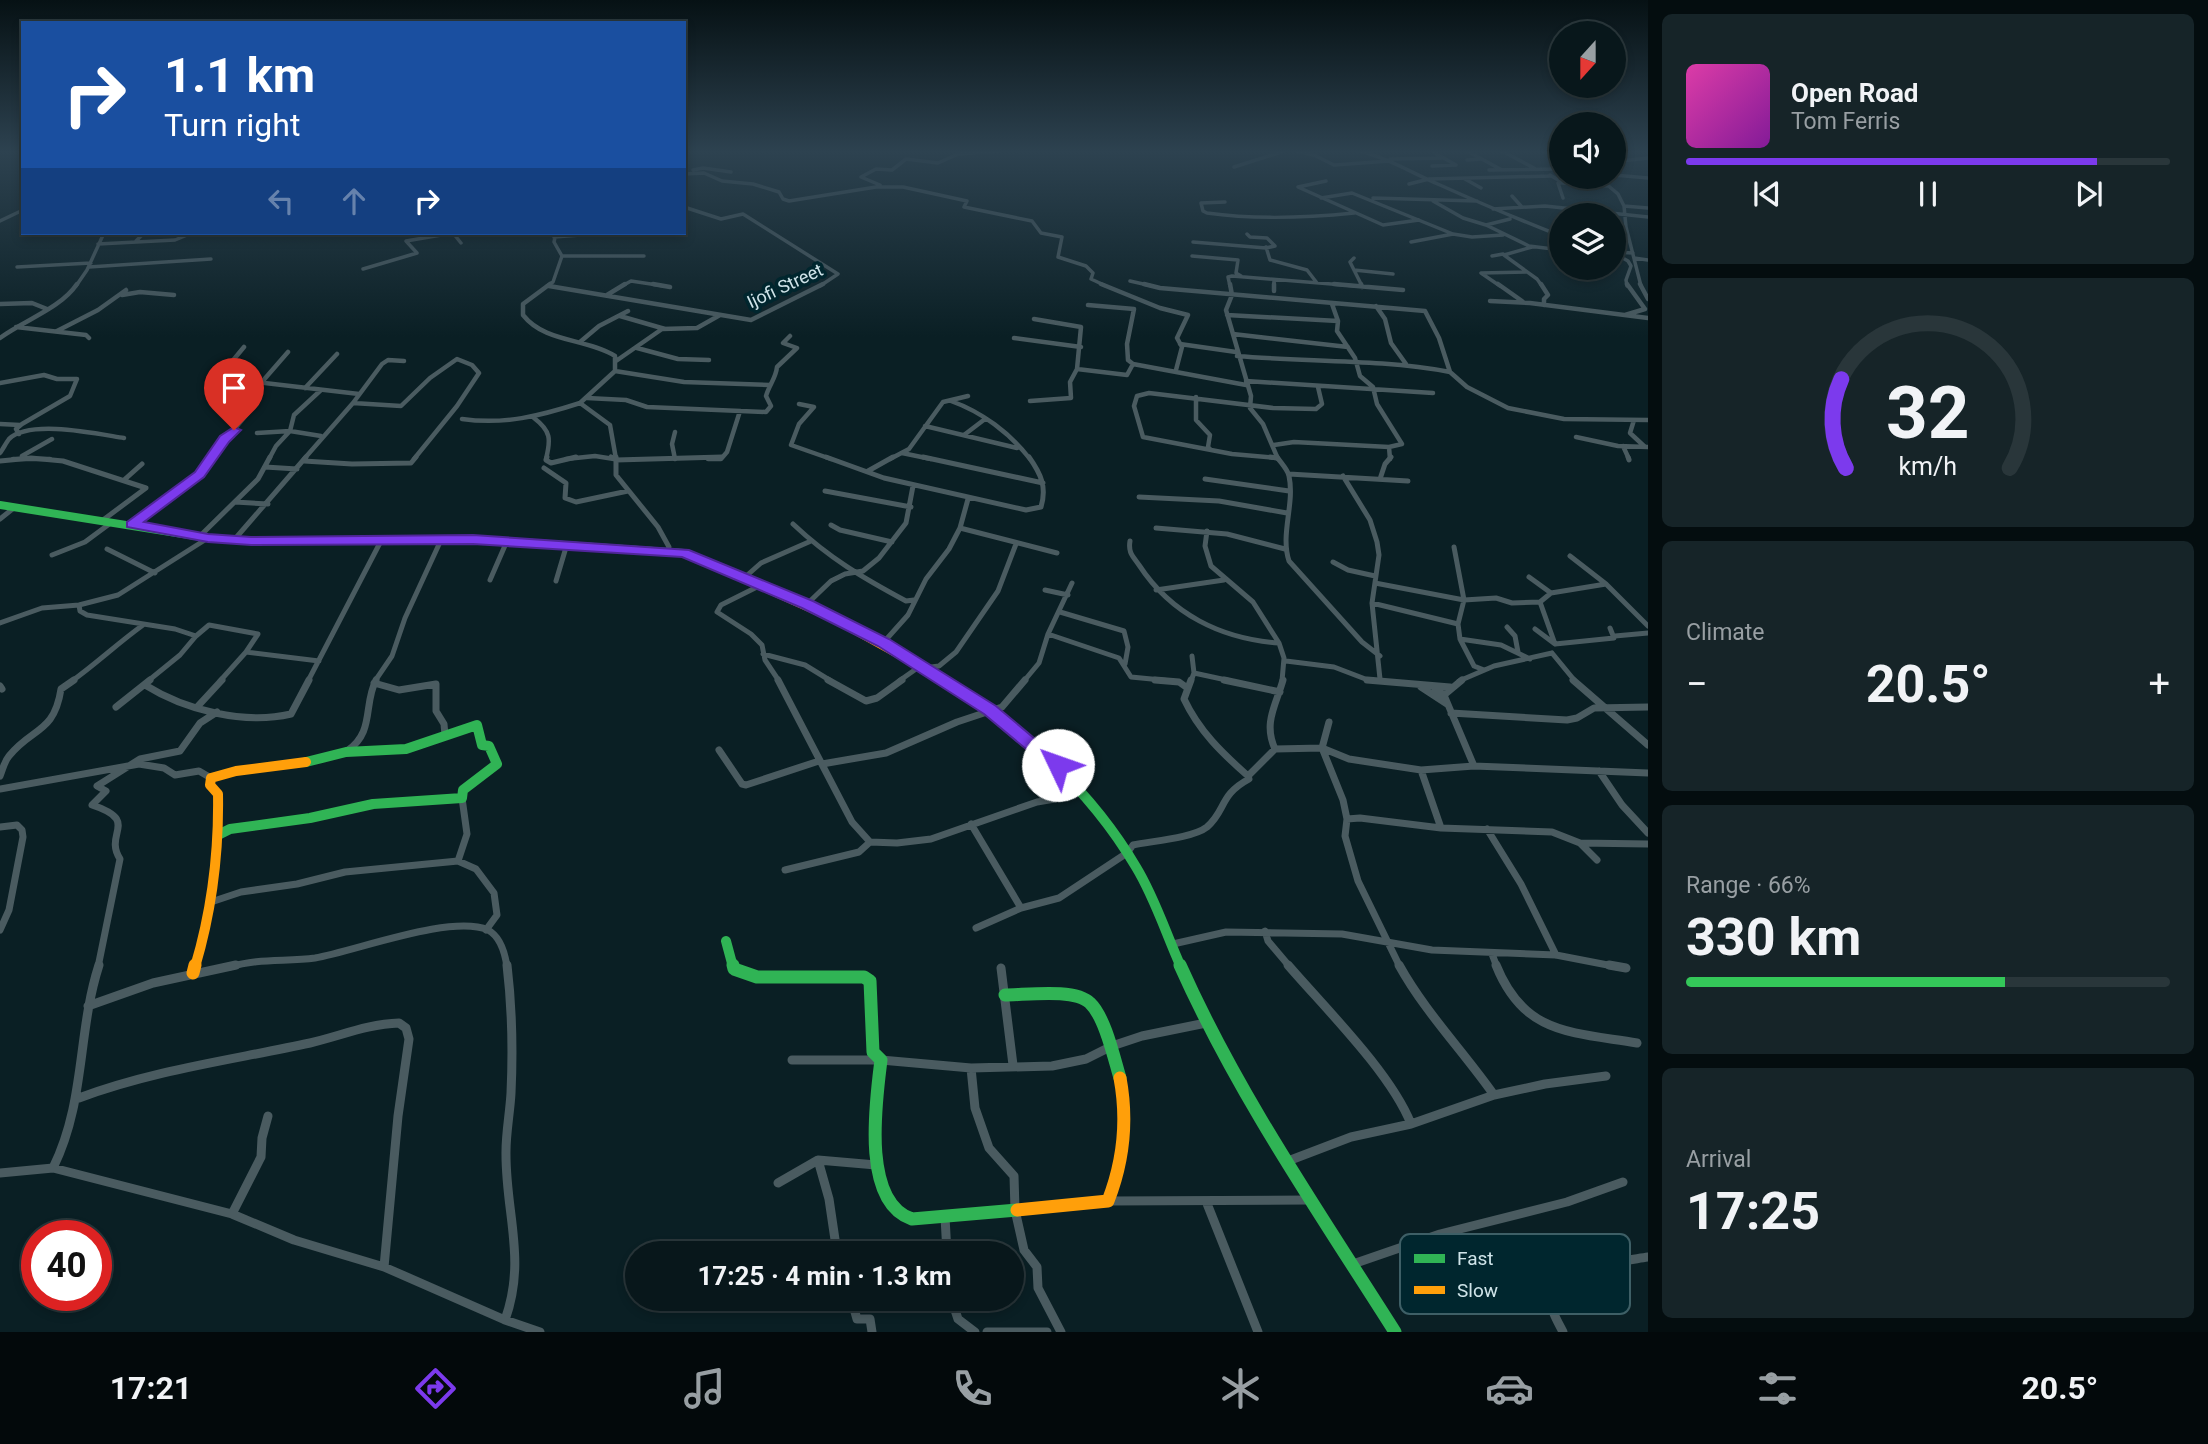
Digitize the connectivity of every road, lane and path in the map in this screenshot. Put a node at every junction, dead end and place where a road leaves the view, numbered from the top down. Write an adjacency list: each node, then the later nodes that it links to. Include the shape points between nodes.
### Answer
1 (18, 213): 14 (street)
2 (702, 213): 84 (street, Ijofi Street, via 720,219 743,214 838,274 751,320)
3 (997, 213): 100 (street, via 1029,219 1041,233 1062,237 1058,257 1086,266 1094,282 1188,315 1177,338)
4 (1209, 213): 5 (street, via 1308,219)
5 (1353, 213)
6 (1354, 213): 13 (street, via 1389,226)
7 (1403, 213): 13 (street)
8 (1454, 213): 16 (street)
9 (1501, 213): 11 (street)
10 (1626, 215): 12 (street)
11 (1512, 218): 16 (street); 17 (street)
12 (1648, 218)
13 (1419, 220): 21 (street)
14 (0, 221)
15 (1626, 221): 30 (street)
16 (1486, 225): 22 (street)
17 (1544, 230): 18 (street); 19 (street)
18 (1549, 230)
19 (1549, 232)
20 (1247, 234): 33 (street)
21 (1454, 234): 22 (street); 34 (street)
22 (1505, 234): 37 (street)
23 (103, 235): 36 (street)
24 (142, 235): 31 (street)
25 (187, 235): 31 (street, via 175,240)
26 (441, 235): 56 (street, via 408,240 417,253)
27 (452, 235): 35 (street)
28 (555, 235): 43 (street)
29 (1626, 239): 30 (street)
30 (1629, 239): 41 (street)
31 (136, 241): 36 (street)
32 (1193, 242): 38 (street)
33 (1268, 242): 38 (street); 38 (street, via 1275,246)
34 (1411, 242)
35 (461, 243)
36 (98, 244): 53 (street)
37 (1534, 247): 39 (street); 42 (street)
38 (1266, 248): 63 (street, via 1270,260 1307,270)
39 (1549, 249)
40 (1626, 253): 41 (street)
41 (1633, 253): 50 (street)
42 (1503, 254): 46 (street); 58 (street)
43 (562, 256): 44 (street); 64 (street)
44 (644, 256)
45 (1192, 256): 60 (street, via 1238,260 1236,273)
46 (1492, 256)
47 (1354, 258): 57 (street, via 1350,262)
48 (1626, 258): 50 (street)
49 (211, 259): 53 (street)
50 (1634, 259): 51 (street); 55 (street)
51 (1648, 260)
52 (1626, 261): 55 (street)
53 (90, 265): 54 (street); 82 (street, via 68,297)
54 (17, 267)
55 (1634, 267): 74 (street); 87 (street, via 1627,286 1645,309)
56 (363, 269)
57 (1354, 270): 59 (street); 66 (street)
58 (1526, 272): 77 (street, via 1481,273); 80 (street, via 1546,289)
59 (1393, 274)
60 (1243, 277): 61 (street); 72 (street, via 1228,277)
61 (1274, 279): 63 (street); 69 (street)
62 (1130, 281): 72 (street)
63 (1317, 283): 66 (street)
64 (549, 286): 71 (street, Ijofi Street); 99 (street, via 526,300 523,315 536,328)
65 (670, 287): 71 (street, via 631,281)
66 (1362, 287): 68 (street)
67 (126, 290): 73 (street)
68 (1403, 290)
69 (1274, 291)
70 (174, 295): 73 (street, via 140,292)
71 (607, 295): 84 (street, Ijofi Street)
72 (1232, 295): 78 (street); 85 (street)
73 (117, 296): 93 (street)
74 (1648, 299)
75 (1490, 301): 77 (street)
76 (0, 303): 82 (street, via 32,303)
77 (1530, 303): 80 (street)
78 (1332, 304): 81 (street); 90 (street)
79 (1088, 305): 112 (street, via 1135,309 1127,344 1128,360)
80 (1544, 305): 87 (street)
81 (1376, 306): 113 (street, via 1385,319 1391,344); 117 (street, via 1428,313)
82 (47, 309): 91 (street)
83 (628, 311): 86 (street)
84 (720, 315): 92 (street, via 697,328)
85 (1227, 315): 90 (street); 94 (street)
86 (620, 316): 92 (street); 99 (street)
87 (1622, 316): 88 (street)
88 (1648, 318)
89 (1034, 320): 102 (street, via 1081,327)
90 (1338, 321): 103 (street, via 1337,331)
91 (14, 327): 93 (street); 96 (street)
92 (665, 329): 104 (street)
93 (57, 331): 97 (street)
94 (1233, 334): 103 (street); 107 (street)
95 (790, 336): 121 (street, via 783,343 797,348 777,367)
96 (1, 337)
97 (89, 338)
98 (1014, 338): 102 (street)
99 (580, 342): 110 (street, via 610,352)
100 (1180, 344): 107 (street); 115 (street)
101 (244, 347): 119 (street, via 220,376)
102 (1081, 347): 114 (street)
103 (1348, 347): 111 (street)
104 (637, 348): 108 (street, via 678,359); 110 (street)
105 (288, 352): 119 (street)
106 (337, 354): 124 (street)
107 (1237, 354): 111 (street); 120 (street)
108 (709, 360)
109 (404, 361): 127 (street, via 385,361)
110 (617, 361): 116 (street)
111 (1357, 362): 113 (street); 123 (street, via 1360,376)
112 (1133, 364): 114 (street, via 1127,375 1120,376); 115 (street)
113 (1406, 364): 117 (street)
114 (1077, 369): 132 (street, via 1068,387 1071,398)
115 (1176, 370): 120 (street)
116 (615, 372): 121 (street, via 699,384); 130 (street)
117 (1450, 372): 142 (street, via 1467,387 1518,412 1564,419)
118 (0, 383): 145 (street, via 44,375 77,379 70,396)
119 (261, 383): 124 (street)
120 (1246, 383): 122 (street); 136 (street)
121 (769, 385): 138 (street, via 765,396 771,406 766,412)
122 (1318, 387): 123 (street); 136 (street, via 1322,404 1316,409)
123 (1373, 387): 126 (street); 158 (street, via 1377,404 1402,444)
124 (305, 388): 125 (street)
125 (321, 390): 127 (street); 147 (street, via 294,415)
126 (1433, 393)
127 (359, 394): 133 (street)
128 (968, 396): 131 (street)
129 (1196, 397): 136 (street); 161 (street, via 1196,420 1210,435); 161 (street, via 1137,396 1134,406 1139,430 1146,438)
130 (587, 398): 134 (street); 138 (street, via 626,400 648,407)
131 (951, 401): 141 (street); 146 (street, via 943,402)
132 (1030, 401)
133 (353, 402): 152 (street); 170 (street, via 401,406 457,359 479,373 411,463)
134 (580, 403): 139 (street); 167 (street, via 610,425)
135 (799, 404): 175 (street, via 814,408 799,424 791,445)
136 (1250, 406): 156 (street)
137 (251, 409): 197 (street, via 199,474)
138 (740, 411): 166 (street, via 723,458)
139 (534, 418): 140 (street, via 489,423); 167 (street, via 552,435 547,462 605,456)
140 (462, 419)
141 (985, 419): 151 (street); 159 (street)
142 (1634, 420): 143 (street); 157 (street, via 1630,433)
143 (1648, 420)
144 (0, 424): 145 (street)
145 (22, 424): 150 (street, via 16,429)
146 (925, 426): 151 (street); 163 (street)
147 (290, 431): 149 (street); 152 (street); 172 (street)
148 (675, 432): 166 (street)
149 (257, 433)
150 (19, 434): 154 (street, via 75,428); 162 (street, via 10,438)
151 (964, 435): 159 (street)
152 (321, 436): 170 (street)
153 (1576, 436): 160 (street)
154 (124, 438)
155 (52, 439): 164 (street)
156 (1274, 444): 158 (street); 165 (street)
157 (1646, 446): 160 (street)
158 (1389, 447): 179 (street, via 1391,458)
159 (1019, 448): 182 (street, via 1035,464)
160 (1627, 448): 168 (street, via 1624,454)
161 (1211, 450): 165 (street)
162 (0, 453)
163 (902, 453): 175 (street); 182 (street)
164 (21, 457): 169 (street); 180 (street, via 59,461)
165 (1277, 458): 176 (street)
166 (675, 459): 167 (street)
167 (617, 460): 184 (street, via 616,475)
168 (1629, 460)
169 (0, 461)
170 (304, 461): 173 (street)
171 (142, 464): 180 (street)
172 (265, 467): 173 (street); 189 (street)
173 (296, 468): 190 (street)
174 (544, 468): 184 (street, via 566,483 565,498 576,502)
175 (868, 471): 183 (street)
176 (1289, 474): 177 (street); 186 (street)
177 (1343, 476): 179 (street); 225 (street, via 1370,520 1379,555)
178 (1205, 479): 186 (street)
179 (1380, 479): 181 (street)
180 (124, 480): 196 (street, via 142,485 146,491)
181 (1408, 481)
182 (1043, 483): 188 (street, via 1044,502 1036,510)
183 (913, 486): 188 (street); 193 (street)
184 (628, 491): 216 (street, via 658,527)
185 (825, 491): 193 (street)
186 (1289, 491): 194 (street)
187 (1139, 497): 194 (street, via 1219,501)
188 (968, 499): 200 (street)
189 (234, 502): 190 (street); 203 (street)
190 (268, 504): 205 (street)
191 (0, 505): 192 (street)
192 (15, 507): 195 (street); 196 (street)
193 (911, 507): 210 (street)
194 (1287, 513): 214 (street)
195 (0, 519)
196 (108, 521): 197 (street); 218 (street, via 85,542)
197 (132, 524): 203 (street)
198 (793, 524): 208 (street)
199 (831, 525): 210 (street)
200 (960, 528): 212 (street); 236 (street)
201 (1156, 528): 202 (street)
202 (1207, 531): 214 (street); 228 (street, via 1206,555)
203 (204, 537): 205 (street); 221 (street)
204 (382, 539): 205 (street); 206 (street); 265 (street)
205 (234, 540)
206 (441, 540): 207 (street); 272 (street, via 392,656)
207 (507, 541): 211 (street); 226 (street)
208 (811, 541): 222 (street); 224 (street, via 761,563)
209 (1130, 541): 233 (street, via 1130,557)
210 (892, 542): 222 (street, via 863,571)
211 (568, 544): 216 (street); 227 (street)
212 (1016, 544): 217 (street); 268 (street, via 998,591 956,652 939,666)
213 (1454, 547): 237 (street)
214 (1285, 549): 263 (street, via 1289,561)
215 (107, 550): 221 (street)
216 (668, 550): 224 (street)
217 (1057, 552)
218 (52, 555)
219 (1570, 556): 230 (street)
220 (1333, 562): 225 (street)
221 (155, 573): 241 (street, via 118,595)
222 (853, 573): 236 (street, via 906,601); 240 (street, via 831,581)
223 (1529, 577): 234 (street)
224 (744, 578): 231 (street)
225 (1375, 579): 237 (street); 239 (street)
226 (490, 580)
227 (556, 580)
228 (1224, 580): 233 (street); 256 (street, via 1256,605)
229 (1072, 583): 235 (street)
230 (1606, 584): 234 (street); 247 (street)
231 (761, 585): 240 (street); 261 (street, via 716,612 751,634 762,645)
232 (1045, 590): 235 (street)
233 (1156, 590): 256 (street, via 1195,620 1236,639)
234 (1551, 593): 238 (street)
235 (1068, 595): 242 (street)
236 (914, 600): 255 (street, via 908,615)
237 (1464, 600): 238 (street); 244 (street)
238 (1540, 602): 257 (street)
239 (1372, 603): 244 (street); 263 (street)
240 (807, 604): 255 (street)
241 (79, 605): 243 (street, via 42,608); 245 (street, via 87,615)
242 (1060, 612): 251 (street); 267 (street, via 1124,631 1128,647)
243 (0, 623)
244 (1458, 624): 254 (street)
245 (143, 625): 252 (street); 301 (street, via 61,689 54,717 12,752)
246 (1507, 626): 259 (street)
247 (1648, 626)
248 (1610, 628): 253 (street)
249 (1535, 629): 257 (street)
250 (1648, 633): 253 (street)
251 (1048, 634): 267 (street, via 1101,650); 285 (street, via 1039,663 1020,688 1002,707)
252 (196, 636): 258 (street, via 209,625 258,635); 273 (street)
253 (1615, 636): 257 (street)
254 (1460, 639): 259 (street); 269 (street)
255 (883, 643): 268 (street)
256 (1279, 643): 266 (street)
257 (1555, 644): 260 (street)
258 (246, 652): 265 (street); 281 (street)
259 (1518, 652): 264 (street)
260 (1552, 653): 264 (street); 284 (street)
261 (763, 654): 268 (street, via 805,665 866,701); 295 (street)
262 (1192, 656): 270 (street)
263 (1380, 656): 271 (street)
264 (1530, 659): 269 (street)
265 (319, 661): 286 (street, via 291,714 273,718)
266 (1286, 662): 271 (street, via 1334,667 1368,680); 278 (street)
267 (1125, 664): 275 (street, via 1132,677 1179,682)
268 (924, 667): 285 (street)
269 (1474, 670): 277 (street)
270 (1194, 673): 275 (street); 278 (street)
271 (1380, 679): 274 (street)
272 (374, 683): 289 (street, via 399,690 436,684 436,711); 294 (street, via 365,733)
273 (145, 685): 281 (street, via 156,694); 282 (street)
274 (1418, 685): 276 (street); 280 (street)
275 (1186, 687): 302 (street, via 1184,699 1202,730 1217,750)
276 (1434, 687): 277 (street); 279 (street)
277 (1450, 687): 279 (street)
278 (1280, 692): 292 (street, via 1267,723)
279 (1444, 695): 280 (street)
280 (1448, 705): 287 (street)
281 (198, 706): 286 (street)
282 (116, 707)
283 (1648, 707): 284 (street)
284 (1603, 708): 287 (street, via 1567,720); 290 (street)
285 (990, 710): 295 (street, via 886,753); 305 (street, via 1058,765)
286 (217, 712): 297 (street, via 200,723 180,751 147,757)
287 (1451, 713): 296 (street)
288 (1329, 722): 291 (street)
289 (445, 735): 294 (street, via 406,749); 306 (street, via 477,725 482,744 489,747 497,764 463,790)
290 (1648, 745)
291 (1322, 748): 292 (street); 298 (street, via 1349,759); 307 (street)
292 (1275, 749): 302 (street)
293 (719, 750): 295 (street, via 746,785)
294 (346, 752): 303 (street)
295 (820, 762): 314 (street, via 852,822)
296 (1474, 766): 298 (street); 299 (street)
297 (128, 767): 303 (street, via 152,765 175,775 200,771); 304 (street); 338 (street, via 106,776 97,786 106,791 92,806 113,812 118,820 116,853 120,859)
298 (1421, 770): 310 (street)
299 (1599, 771): 300 (street); 312 (street)
300 (1648, 773)
301 (0, 776)
302 (1248, 776): 317 (street, via 1226,792 1208,827 1133,845)
303 (211, 778): 313 (street, via 210,785 218,794)
304 (0, 789)
305 (1081, 791): 308 (street); 317 (street)
306 (462, 798): 313 (street, via 373,804); 318 (street, via 467,834)
307 (1347, 819): 310 (street); 330 (street, via 1345,836 1351,859)
308 (971, 824): 314 (street, via 931,839); 324 (street)
309 (0, 827): 321 (street, via 13,824 22,830)
310 (1441, 828): 311 (street)
311 (1487, 829): 315 (street, via 1552,832); 333 (street)
312 (1648, 833)
313 (220, 834): 323 (street)
314 (870, 842): 320 (street, via 859,852)
315 (1580, 843): 316 (street); 319 (street)
316 (1648, 844)
317 (1126, 853): 324 (street, via 1059,898); 331 (street)
318 (458, 860): 323 (street, via 345,872); 327 (street, via 476,869 494,893 497,915)
319 (1597, 860)
320 (785, 870)
321 (10, 893): 322 (street); 326 (street)
322 (0, 894)
323 (211, 902): 336 (street)
324 (1021, 908): 325 (street)
325 (976, 928)
326 (0, 930)
327 (486, 930): 336 (street, via 421,933 313,958 251,962); 375 (street, via 499,938 512,1002 506,1152 516,1261 514,1295)
328 (1265, 931): 330 (street); 331 (street, via 1226,932); 350 (street, via 1268,941 1382,1076)
329 (726, 941): 343 (street, via 734,969 757,977 864,977 870,981 873,1052)
330 (1385, 941): 332 (street); 347 (street, via 1414,992)
331 (1173, 944): 339 (street)
332 (1492, 954): 333 (street); 340 (street, via 1510,994 1534,1018 1557,1028)
333 (1556, 955): 335 (street)
334 (1001, 968): 337 (street)
335 (1626, 968)
336 (193, 973): 338 (street)
337 (1005, 995): 341 (street, via 1079,995 1094,1005); 344 (street)
338 (88, 1006): 348 (street)
339 (1206, 1023): 341 (street); 352 (street)
340 (1637, 1043)
341 (1112, 1046): 344 (street, via 1086,1059 1052,1066); 360 (street, via 1119,1065 1125,1141 1118,1182)
342 (792, 1060): 343 (street)
343 (881, 1060): 345 (street); 353 (street, via 872,1132)
344 (1013, 1065): 345 (street)
345 (971, 1068): 361 (street, via 975,1108 989,1148 1014,1175)
346 (1606, 1076): 347 (street)
347 (1494, 1095): 350 (street)
348 (79, 1098): 354 (street); 371 (street, via 153,1073 399,1023 409,1039)
349 (268, 1116): 362 (street, via 261,1157)
350 (1411, 1124): 352 (street, via 1351,1137)
351 (818, 1160): 353 (street); 357 (street); 365 (street)
352 (1288, 1161): 359 (street)
353 (876, 1165): 363 (street, via 892,1208 901,1216)
354 (53, 1168): 355 (street); 362 (street)
355 (0, 1173)
356 (1623, 1182): 364 (street, via 1594,1195)
357 (778, 1183)
358 (1206, 1200): 359 (street); 360 (street); 382 (street)
359 (1313, 1200): 370 (street)
360 (1108, 1201): 361 (street)
361 (1014, 1210): 363 (street); 381 (street, via 1024,1250 1037,1267 1038,1288)
362 (232, 1214): 371 (street, via 294,1240)
363 (946, 1217): 366 (street)
364 (1445, 1234)
365 (835, 1241)
366 (947, 1241)
367 (1400, 1246): 370 (street)
368 (1648, 1257): 369 (street)
369 (1630, 1261)
370 (1351, 1265): 383 (street)
371 (384, 1267): 375 (street)
372 (854, 1311): 377 (street, via 857,1319 870,1319)
373 (954, 1311): 378 (street, via 962,1324)
374 (1556, 1314): 384 (street)
375 (505, 1320): 376 (street)
376 (540, 1332)
377 (872, 1332)
378 (975, 1332)
379 (988, 1332): 380 (street)
380 (1047, 1332)
381 (1061, 1332)
382 (1258, 1332)
383 (1395, 1332)
384 (1563, 1332)

